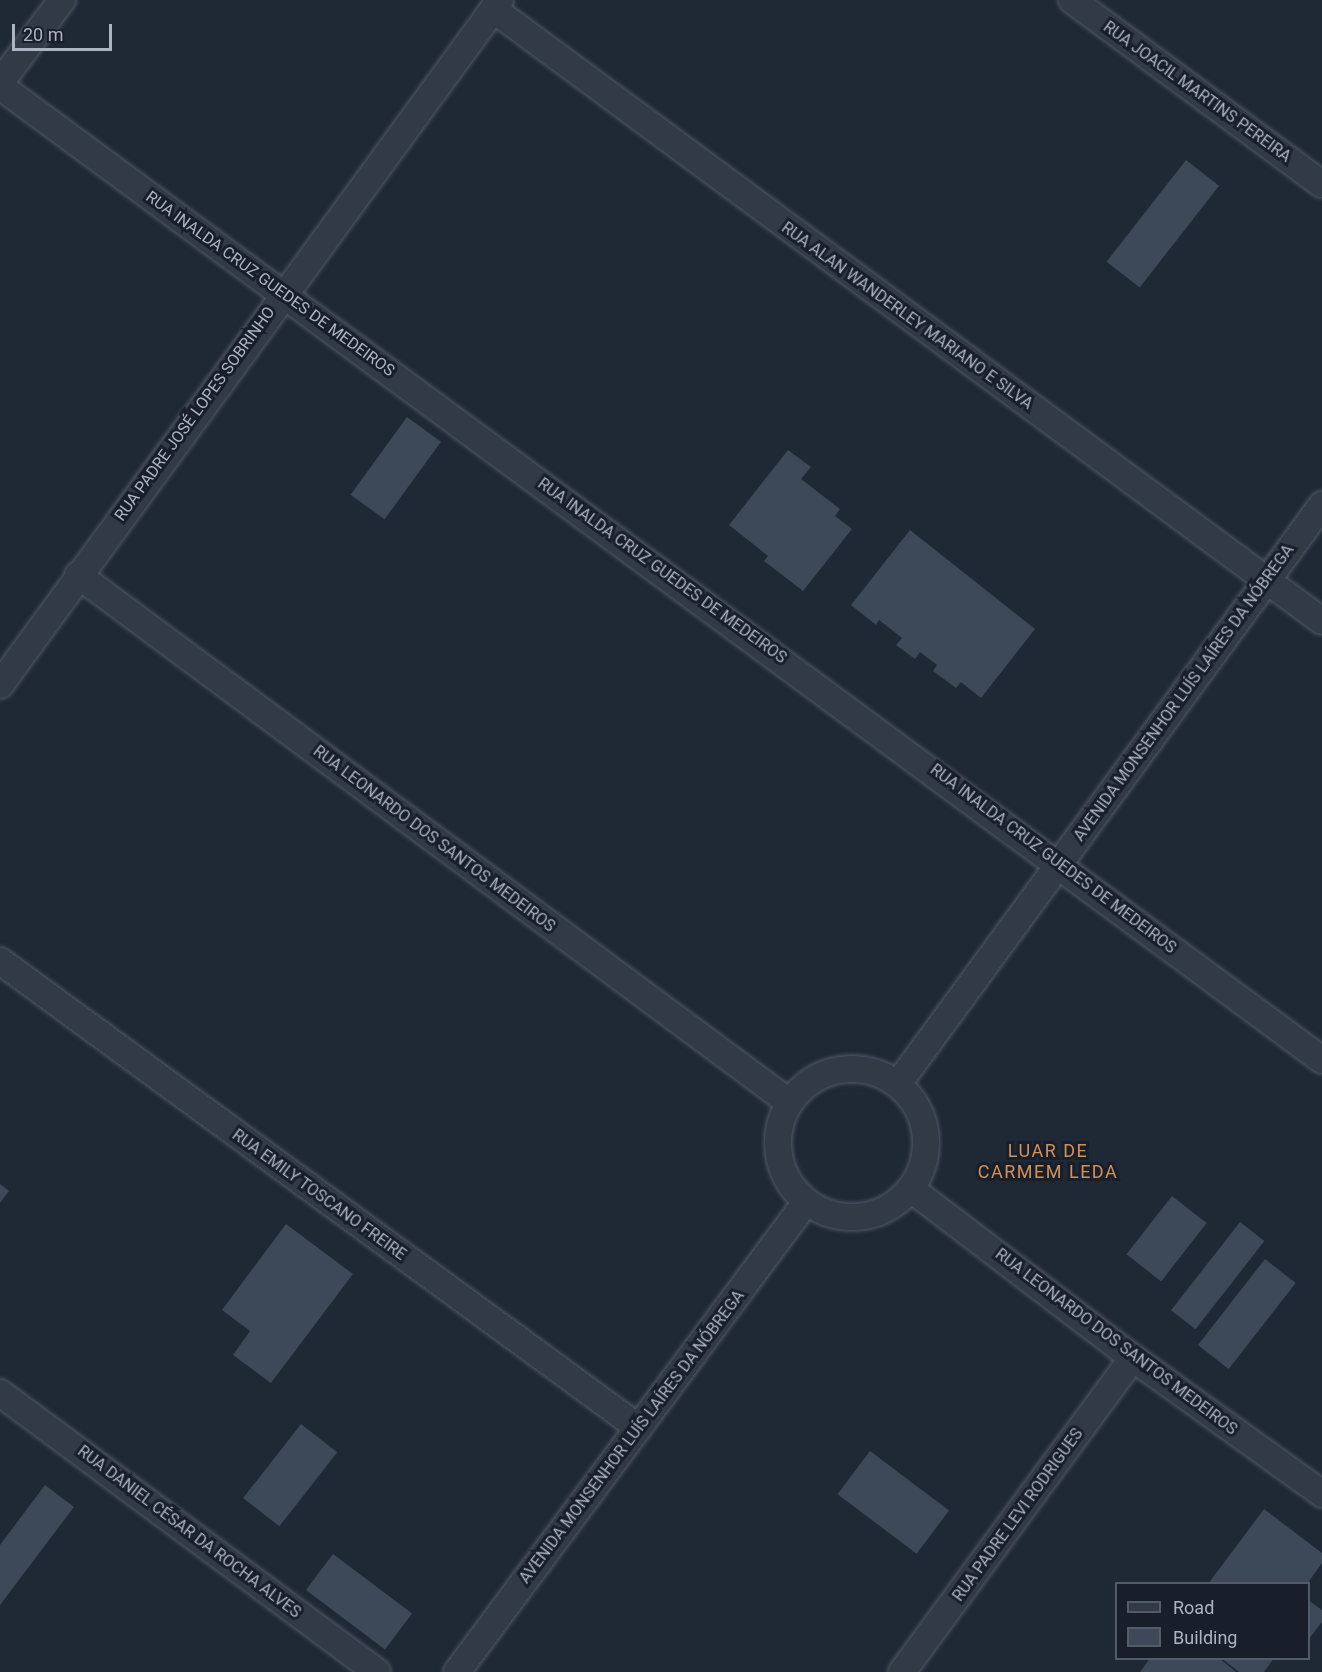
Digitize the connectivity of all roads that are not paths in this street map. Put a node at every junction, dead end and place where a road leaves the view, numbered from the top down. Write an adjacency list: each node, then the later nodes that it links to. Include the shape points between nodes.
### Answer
1 (62, 0): 4 (street)
2 (1072, 0): 5 (street, RUA JOACIL MARTINS PEREIRA)
3 (497, 5): 6 (street, RUA PADRE JOSÉ LOPES SOBRINHO); 9 (street, RUA ALAN WANDERLEY MARIANO E SILVA)
4 (0, 85): 6 (street, RUA INALDA CRUZ GUEDES DE MEDEIROS)
5 (1322, 184)
6 (283, 293): 8 (street, RUA PADRE JOSÉ LOPES SOBRINHO); 12 (street, RUA INALDA CRUZ GUEDES DE MEDEIROS)
7 (1322, 505): 9 (street, AVENIDA MONSENHOR LUÍS LAÍRES DA NÓBREGA)
8 (78, 575): 11 (street, RUA PADRE JOSÉ LOPES SOBRINHO); 16 (street, RUA LEONARDO DOS SANTOS MEDEIROS)
9 (1266, 581): 10 (street, RUA ALAN WANDERLEY MARIANO E SILVA); 12 (street, AVENIDA MONSENHOR LUÍS LAÍRES DA NÓBREGA)
10 (1322, 621)
11 (0, 685)
12 (1060, 863): 14 (street, RUA INALDA CRUZ GUEDES DE MEDEIROS); 15 (street, AVENIDA MONSENHOR LUÍS LAÍRES DA NÓBREGA)
13 (0, 961): 21 (street, RUA EMILY TOSCANO FREIRE)
14 (1322, 1060)
15 (898, 1084): 16 (street, via 860,1069 840,1070 803,1087); 17 (street, via 914,1101 924,1122 922,1168)
16 (790, 1103): 18 (street, via 781,1123 781,1167)
17 (911, 1188): 18 (street, via 894,1204 861,1216 827,1213); 19 (street, RUA LEONARDO DOS SANTOS MEDEIROS)
18 (806, 1202): 21 (street, AVENIDA MONSENHOR LUÍS LAÍRES DA NÓBREGA)
19 (1133, 1358): 22 (street, RUA LEONARDO DOS SANTOS MEDEIROS); 25 (street, RUA PADRE LEVI RODRIGUES)
20 (0, 1393): 23 (street, RUA DANIEL CÉSAR DA ROCHA ALVES)
21 (639, 1428): 24 (street, AVENIDA MONSENHOR LUÍS LAÍRES DA NÓBREGA)
22 (1322, 1494)
23 (377, 1672)
24 (457, 1672)
25 (902, 1672)

